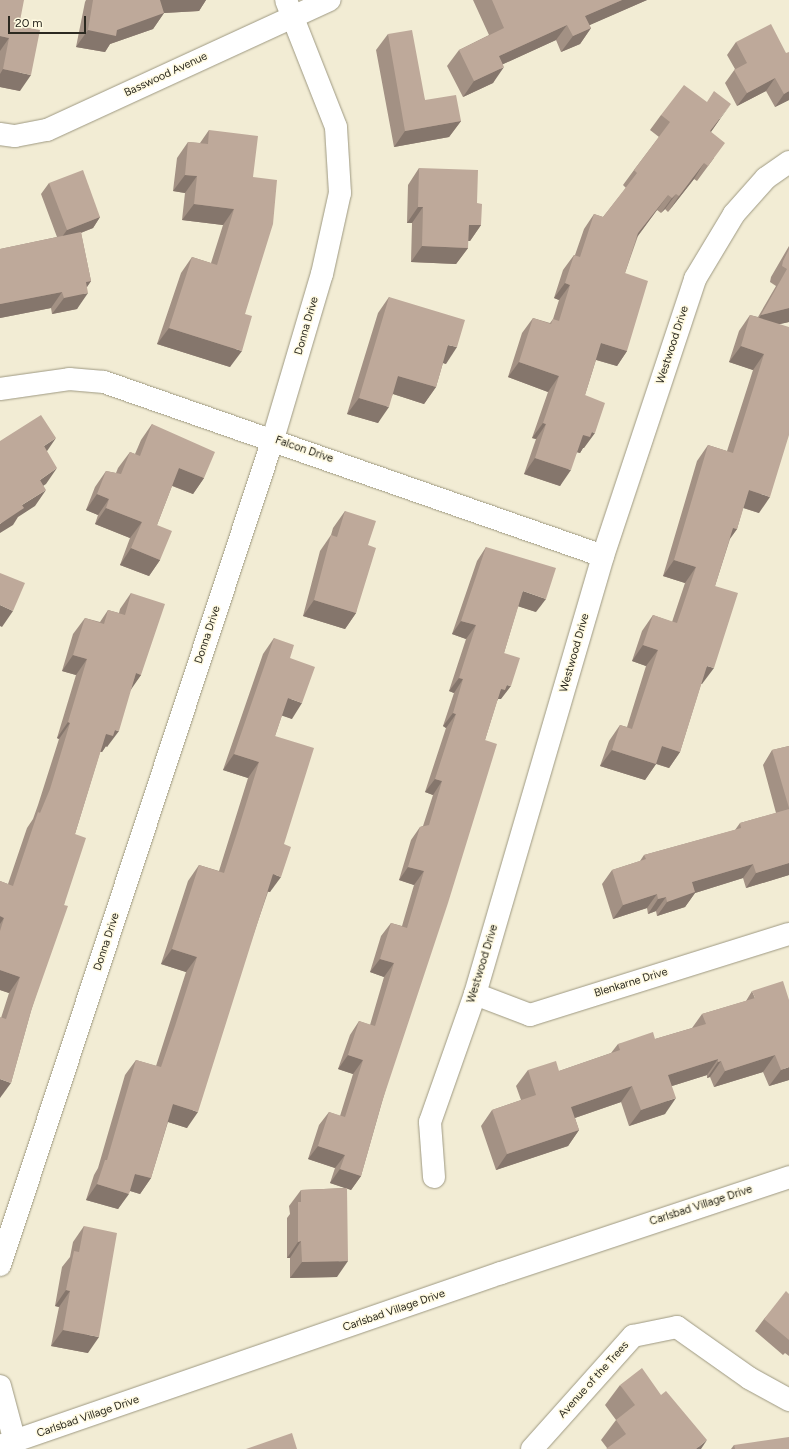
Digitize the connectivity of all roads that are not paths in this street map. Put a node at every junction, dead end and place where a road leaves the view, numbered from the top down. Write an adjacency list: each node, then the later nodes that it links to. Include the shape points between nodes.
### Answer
1 (329, 0): 2 (street, Basswood Avenue)
2 (289, 9): 3 (street, Basswood Avenue, via 47,130 15,136); 6 (street, Donna Drive, via 336,127 340,193 322,274)
3 (0, 134)
4 (789, 162): 7 (street, Westwood Drive, via 766,178 734,214 695,279)
5 (0, 389): 6 (street, Falcon Drive, via 69,379 104,382)
6 (273, 439): 7 (street, Falcon Drive); 12 (street, Donna Drive)
7 (603, 556): 9 (street, Westwood Drive)
8 (789, 934): 9 (street, Blenkarne Drive, via 530,1015)
9 (475, 994): 10 (street, Westwood Drive, via 430,1122)
10 (434, 1177)
11 (789, 1177): 15 (street, Carlsbad Village Drive, via 501,1273)
12 (0, 1265)
13 (0, 1386): 15 (street)
14 (789, 1400): 16 (street, Avenue of the Trees, via 750,1378 677,1327 633,1336)
15 (10, 1446)
16 (532, 1449)

